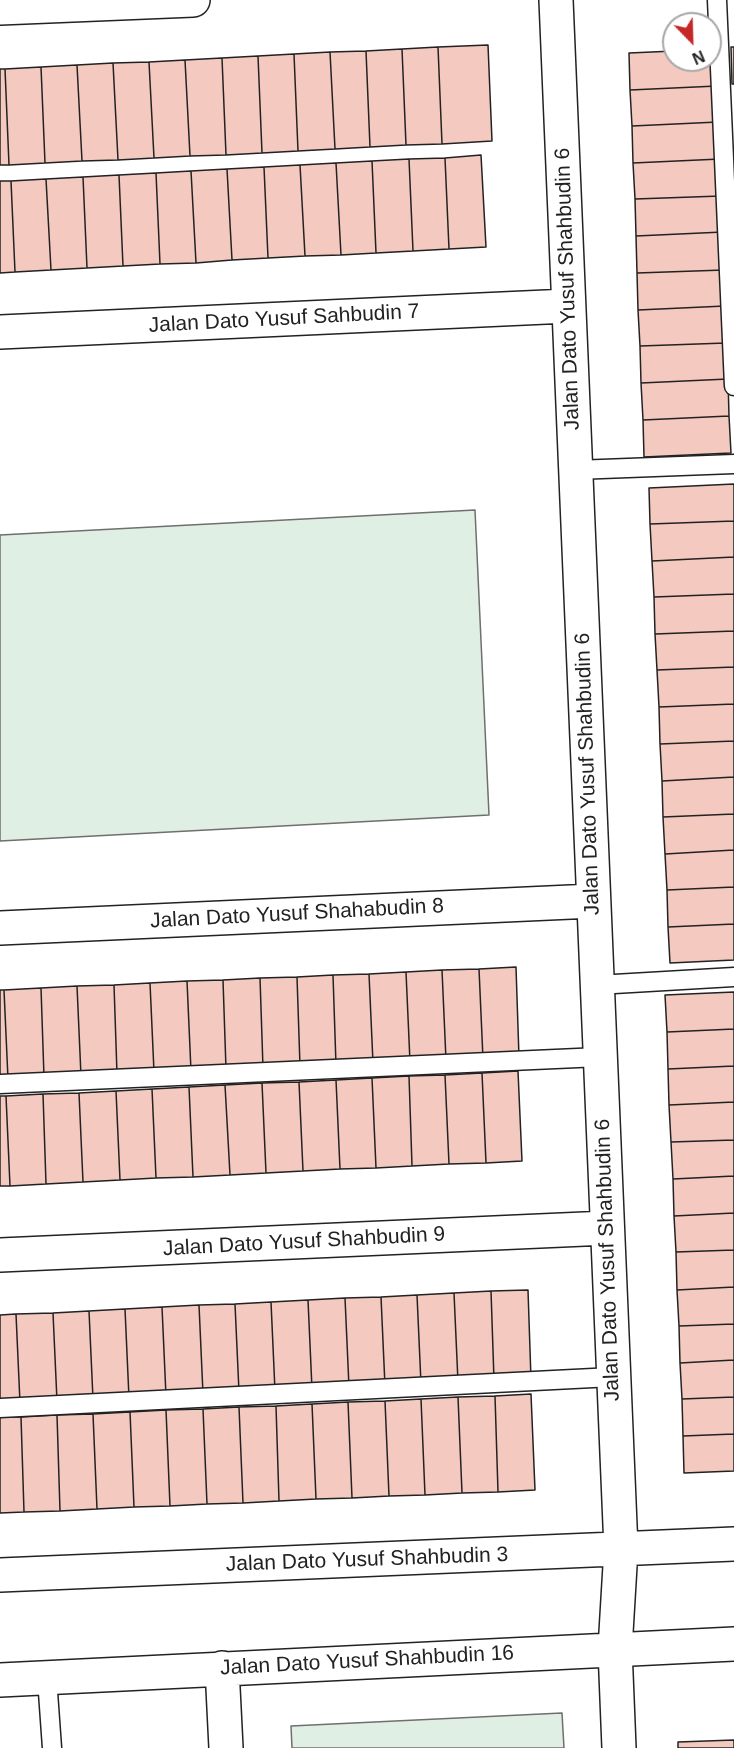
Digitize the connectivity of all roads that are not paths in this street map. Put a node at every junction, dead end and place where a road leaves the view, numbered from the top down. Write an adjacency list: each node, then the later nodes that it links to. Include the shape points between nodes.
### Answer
1 (194, 0): 4 (street)
2 (556, 0): 5 (street, Jalan Dato Yusuf Shahbudin 6)
3 (717, 0): 7 (lane)
4 (0, 8)
5 (568, 306): 6 (street, Jalan Dato Yusuf Sahbudin 7); 9 (street, Jalan Dato Yusuf Shahbudin 6)
6 (0, 332)
7 (734, 386)
8 (734, 464): 9 (lane)
9 (575, 470): 10 (street, Jalan Dato Yusuf Shahbudin 6)
10 (594, 901): 11 (street, Jalan Dato Yusuf Shahabudin 8); 13 (street, Jalan Dato Yusuf Shahbudin 6)
11 (0, 928)
12 (734, 977): 13 (lane)
13 (597, 985): 14 (street, Jalan Dato Yusuf Shahbudin 6)
14 (600, 1058): 15 (lane); 16 (street, Jalan Dato Yusuf Shahbudin 6)
15 (0, 1084)
16 (607, 1228): 17 (street, Jalan Dato Yusuf Shahbudin 9); 18 (street, Jalan Dato Yusuf Shahbudin 6)
17 (0, 1255)
18 (613, 1377): 19 (lane); 21 (street, Jalan Dato Yusuf Shahbudin 6)
19 (0, 1408)
20 (734, 1544): 21 (street, Jalan Dato Yusuf Shahbudin 3)
21 (621, 1549): 22 (street, Jalan Dato Yusuf Shahbudin 3); 24 (street, Jalan Dato Yusuf Shahbudin 6)
22 (0, 1575)
23 (734, 1644): 24 (street, Jalan Dato Yusuf Shahbudin 16)
24 (615, 1649): 25 (street, Jalan Dato Yusuf Shahbudin 16); 30 (street, Jalan Dato Yusuf Shahbudin 6)
25 (222, 1668): 26 (street, Jalan Dato Yusuf Shahbudin 16); 29 (street)
26 (47, 1678): 27 (street, Jalan Dato Yusuf Shahbudin 16); 28 (lane)
27 (0, 1680)
28 (52, 1748)
29 (226, 1748)
30 (619, 1748)

